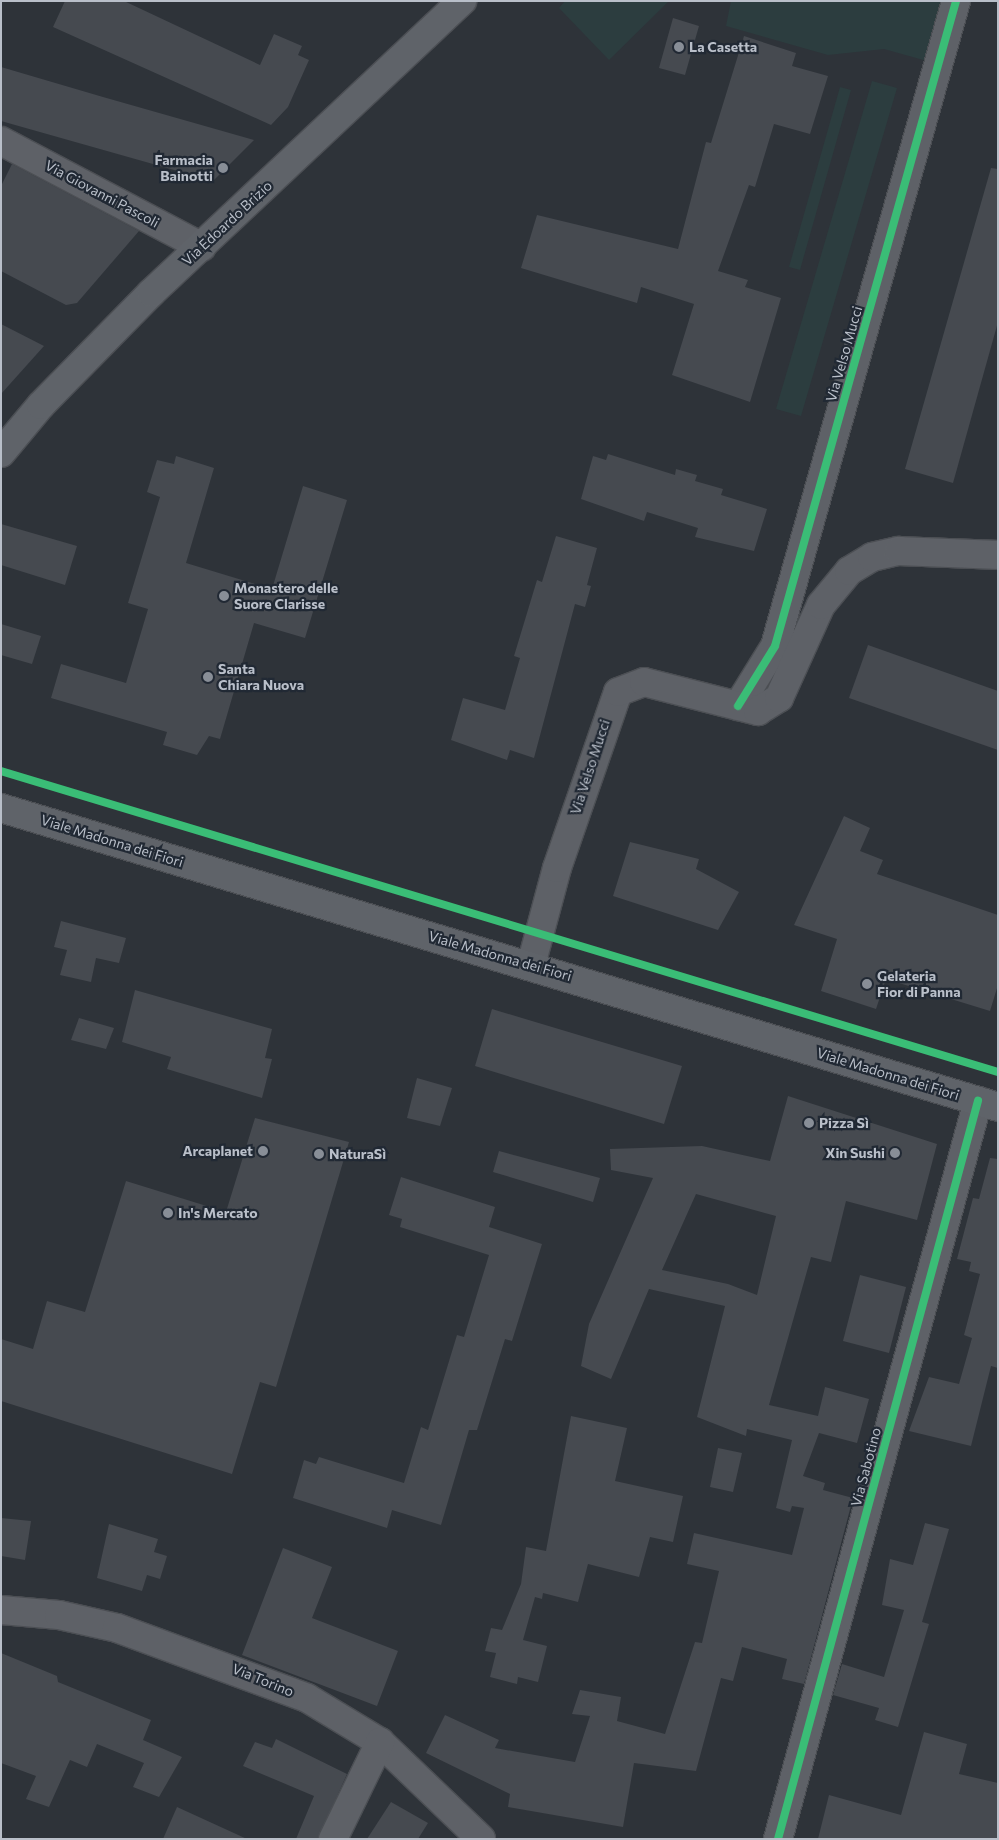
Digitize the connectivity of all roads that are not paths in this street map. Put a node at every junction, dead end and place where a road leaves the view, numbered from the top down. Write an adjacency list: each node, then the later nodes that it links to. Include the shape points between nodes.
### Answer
1 (462, 1): 4 (main road, Via Edoardo Brizio)
2 (956, 1): 7 (street, Via Velso Mucci, via 774,646)
3 (1, 141): 4 (street, Via Giovanni Pascoli)
4 (202, 247): 5 (main road, Via Edoardo Brizio, via 41,405)
5 (1, 453)
6 (998, 556): 7 (street, Via Velso Mucci, via 899,551 856,566 821,605 779,698 758,712)
7 (738, 706): 9 (street, Via Velso Mucci, via 644,682 618,692 566,840)
8 (1, 808): 9 (main road, Viale Madonna dei Fiori)
9 (531, 965): 10 (main road, Viale Madonna dei Fiori)
10 (988, 1104): 15 (street, Via Sabotino)
11 (1, 1610): 12 (street, Via Torino, via 59,1615 117,1628 307,1698)
12 (380, 1742): 13 (street); 14 (street, Via Torino)
13 (334, 1839)
14 (481, 1839)
15 (778, 1839)

